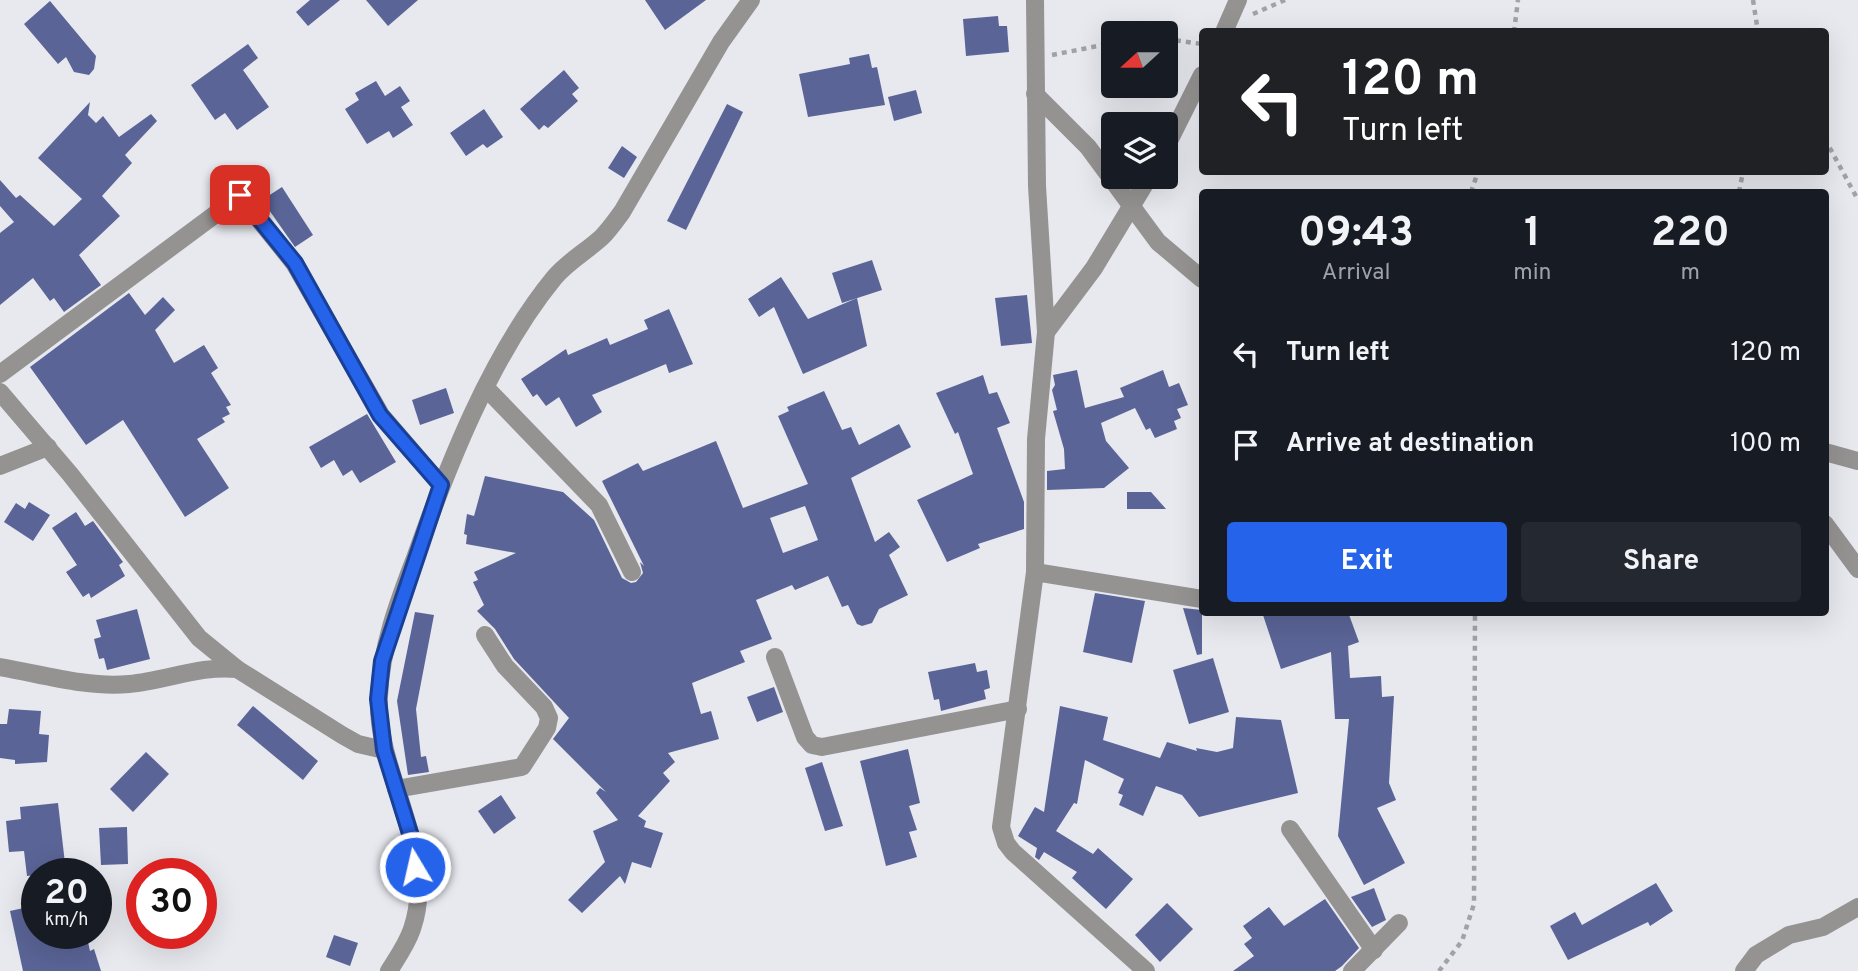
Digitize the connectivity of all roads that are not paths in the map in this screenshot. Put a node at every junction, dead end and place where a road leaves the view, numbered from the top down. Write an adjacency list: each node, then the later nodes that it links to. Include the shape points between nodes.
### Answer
1 (751, 0): 13 (street, via 721,42 622,212 603,236 556,276 527,315)
2 (1035, 0): 6 (street)
3 (1238, 0): 4 (street)
4 (1226, 28)
5 (1199, 81): 7 (street)
6 (1035, 94): 9 (street, via 1088,147); 11 (street)
7 (1178, 123)
8 (1142, 189): 9 (street)
9 (1131, 209): 10 (street, via 1158,242); 11 (street)
10 (1199, 276)
11 (1046, 332): 23 (street, via 1036,439)
12 (0, 374): 19 (street, via 240,195 295,263 380,415)
13 (486, 389): 19 (street); 22 (street, via 599,505)
14 (0, 392): 15 (street)
15 (48, 447): 18 (street); 28 (street, via 199,639)
16 (1829, 453): 17 (street)
17 (1858, 461)
18 (0, 466)
19 (441, 485): 30 (street, via 382,661 378,699)
20 (1829, 529): 21 (street)
21 (1858, 569)
22 (632, 572)
23 (1035, 572): 24 (street); 29 (street)
24 (1199, 599)
25 (485, 635): 31 (street, via 505,666 544,707 550,718 547,728 522,767)
26 (775, 657): 29 (street, via 812,745 837,747)
27 (0, 667): 28 (street, via 104,684 130,684 216,667)
28 (237, 669): 30 (street, via 358,744)
29 (1018, 709): 37 (street, via 1001,827 1006,843)
30 (384, 750): 31 (street)
31 (396, 789): 36 (street, via 413,843 417,890 412,931)
32 (1290, 829): 35 (street)
33 (1858, 907): 39 (street, via 1823,927 1789,935 1756,955)
34 (1399, 923): 35 (street)
35 (1374, 950): 38 (street)
36 (389, 971)
37 (1146, 971)
38 (1352, 971)
39 (1744, 971)

